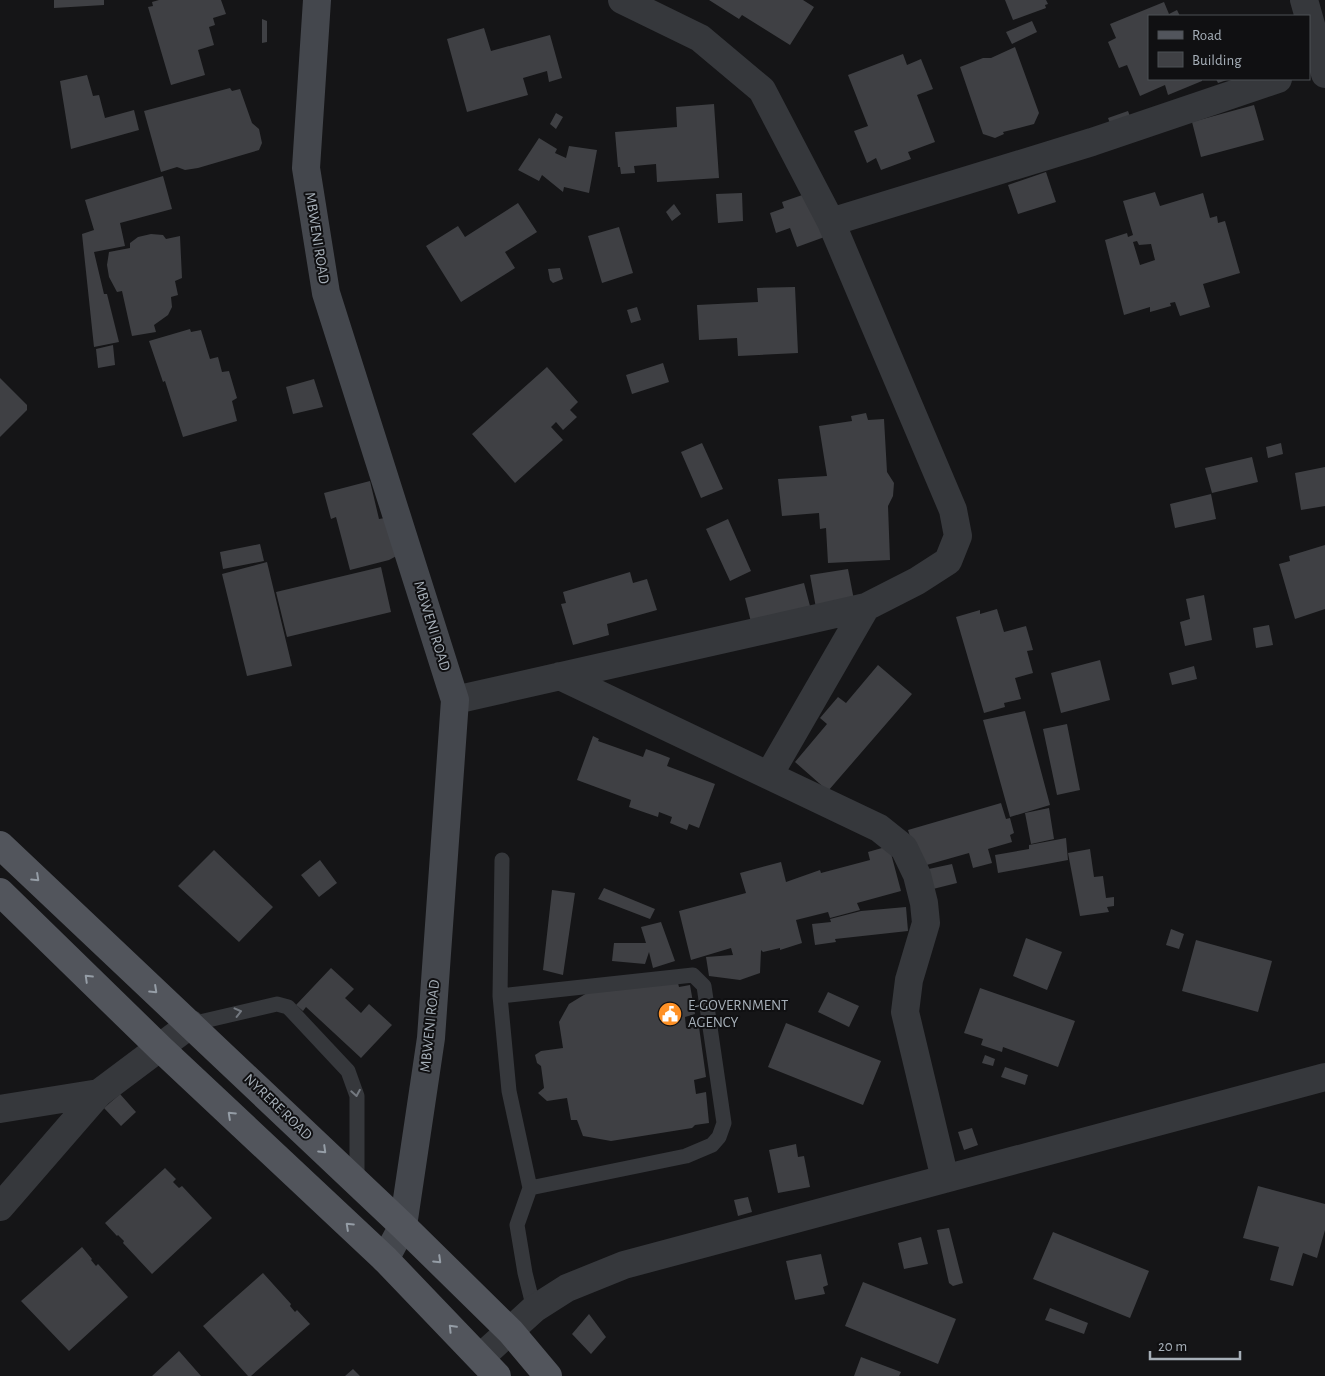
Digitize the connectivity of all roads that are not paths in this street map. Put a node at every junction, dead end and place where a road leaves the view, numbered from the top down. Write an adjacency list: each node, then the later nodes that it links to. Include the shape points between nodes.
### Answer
1 (317, 0): 11 (street, MBWENI ROAD, via 306,168 326,293)
2 (622, 0): 8 (street, via 700,38 762,90)
3 (1304, 0): 4 (street)
4 (1307, 15)
5 (1310, 28): 6 (street)
6 (1319, 69)
7 (1275, 80): 8 (street, via 1092,142)
8 (831, 222): 9 (street, via 953,510 958,536 948,561)
9 (866, 607): 10 (street); 12 (street)
10 (560, 676): 11 (street); 12 (street)
11 (455, 700): 26 (street, MBWENI ROAD, via 431,1038)
12 (768, 775): 22 (street, via 879,828 904,848 917,875 926,922 909,980 905,1012)
13 (0, 845): 17 (main road, NYRERE ROAD, one-way to 17)
14 (502, 860): 16 (lane)
15 (0, 892): 18 (main road, one-way to 15)
16 (500, 996): 24 (lane, via 509,1090); 24 (lane, via 686,975 698,978 704,986 724,1123 719,1137 712,1145 686,1156)
17 (191, 1024): 18 (street); 23 (main road, NYRERE ROAD, one-way to 23); 23 (lane, one-way to 23, via 277,1004 288,1007 348,1071 354,1082 357,1096)
18 (160, 1048): 20 (street); 27 (main road, one-way to 18)
19 (1325, 1077): 22 (street)
20 (99, 1093): 21 (street); 25 (street)
21 (0, 1108)
22 (945, 1179): 28 (street, via 624,1265 567,1288)
23 (357, 1183): 26 (main road, NYRERE ROAD)
24 (530, 1188): 28 (lane, via 517,1225)
25 (0, 1207)
26 (403, 1226): 27 (street, MBWENI ROAD); 29 (main road, NYRERE ROAD, one-way to 29)
27 (385, 1259): 30 (main road, one-way to 27)
28 (534, 1309): 29 (street)
29 (511, 1332): 30 (street); 31 (main road, NYRERE ROAD)
30 (489, 1367)
31 (548, 1376)

